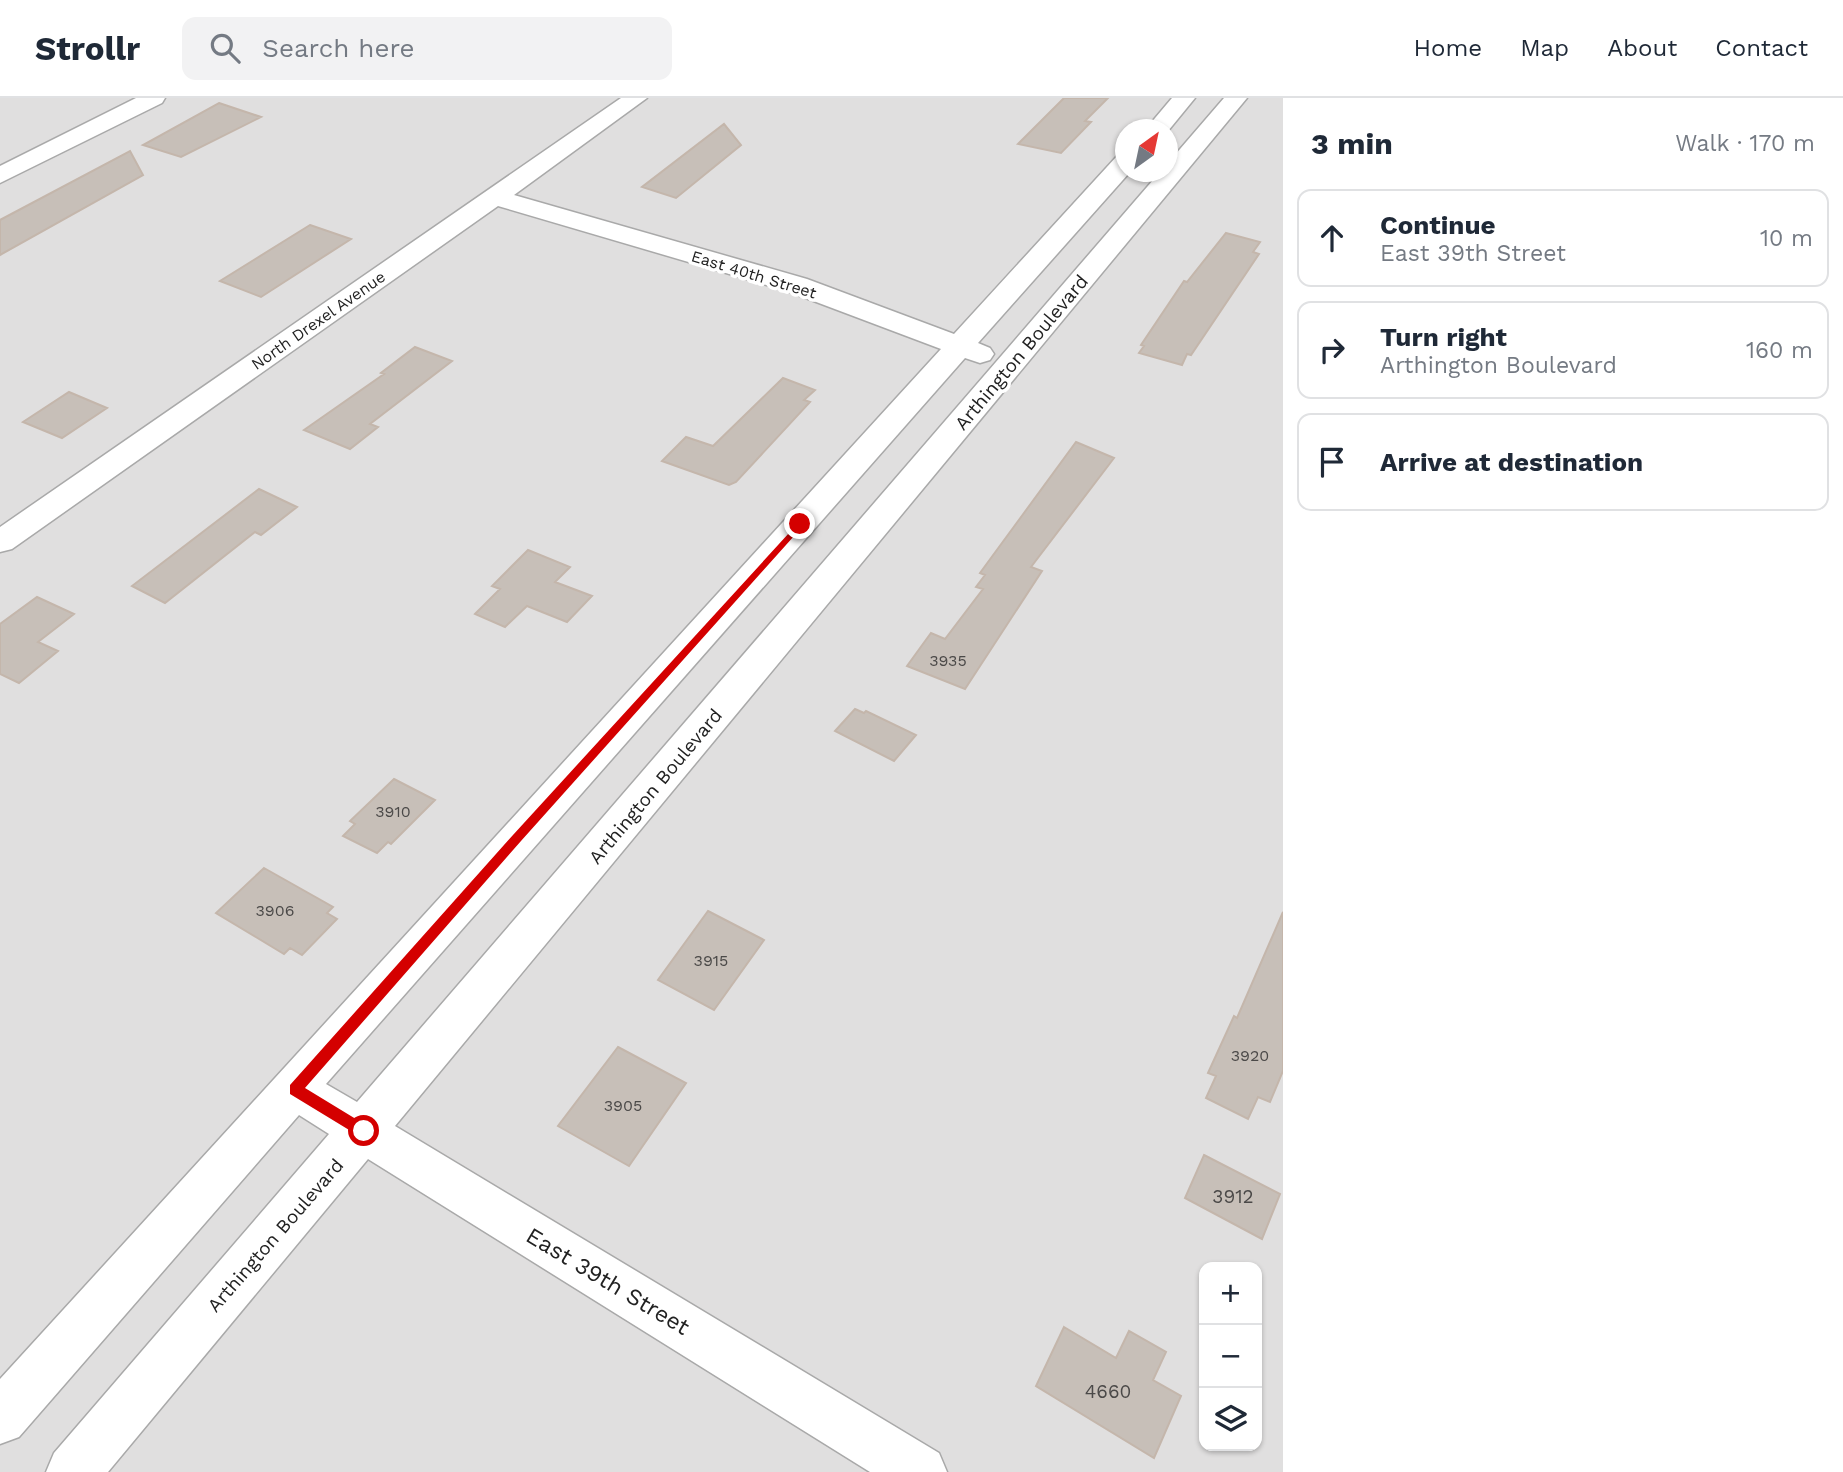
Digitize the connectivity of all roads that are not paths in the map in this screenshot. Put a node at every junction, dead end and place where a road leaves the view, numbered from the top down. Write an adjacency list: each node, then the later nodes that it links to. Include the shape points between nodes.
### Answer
1 (154, 98): 6 (street)
2 (636, 98): 8 (street, North Drexel Avenue)
3 (1184, 98): 5 (street)
4 (1236, 98): 10 (street, Arthington Boulevard)
5 (1166, 119)
6 (4, 171)
7 (1115, 172): 9 (street)
8 (493, 197): 9 (street, East 40th Street, via 797,285); 11 (street, North Drexel Avenue)
9 (957, 346): 10 (street, East 40th Street); 12 (street)
10 (1011, 364): 13 (street, Arthington Boulevard)
11 (0, 542)
12 (295, 1089): 13 (street, East 39th Street); 14 (street)
13 (364, 1131): 15 (street, Arthington Boulevard); 16 (street, East 39th Street)
14 (0, 1418)
15 (73, 1472)
16 (920, 1472)

